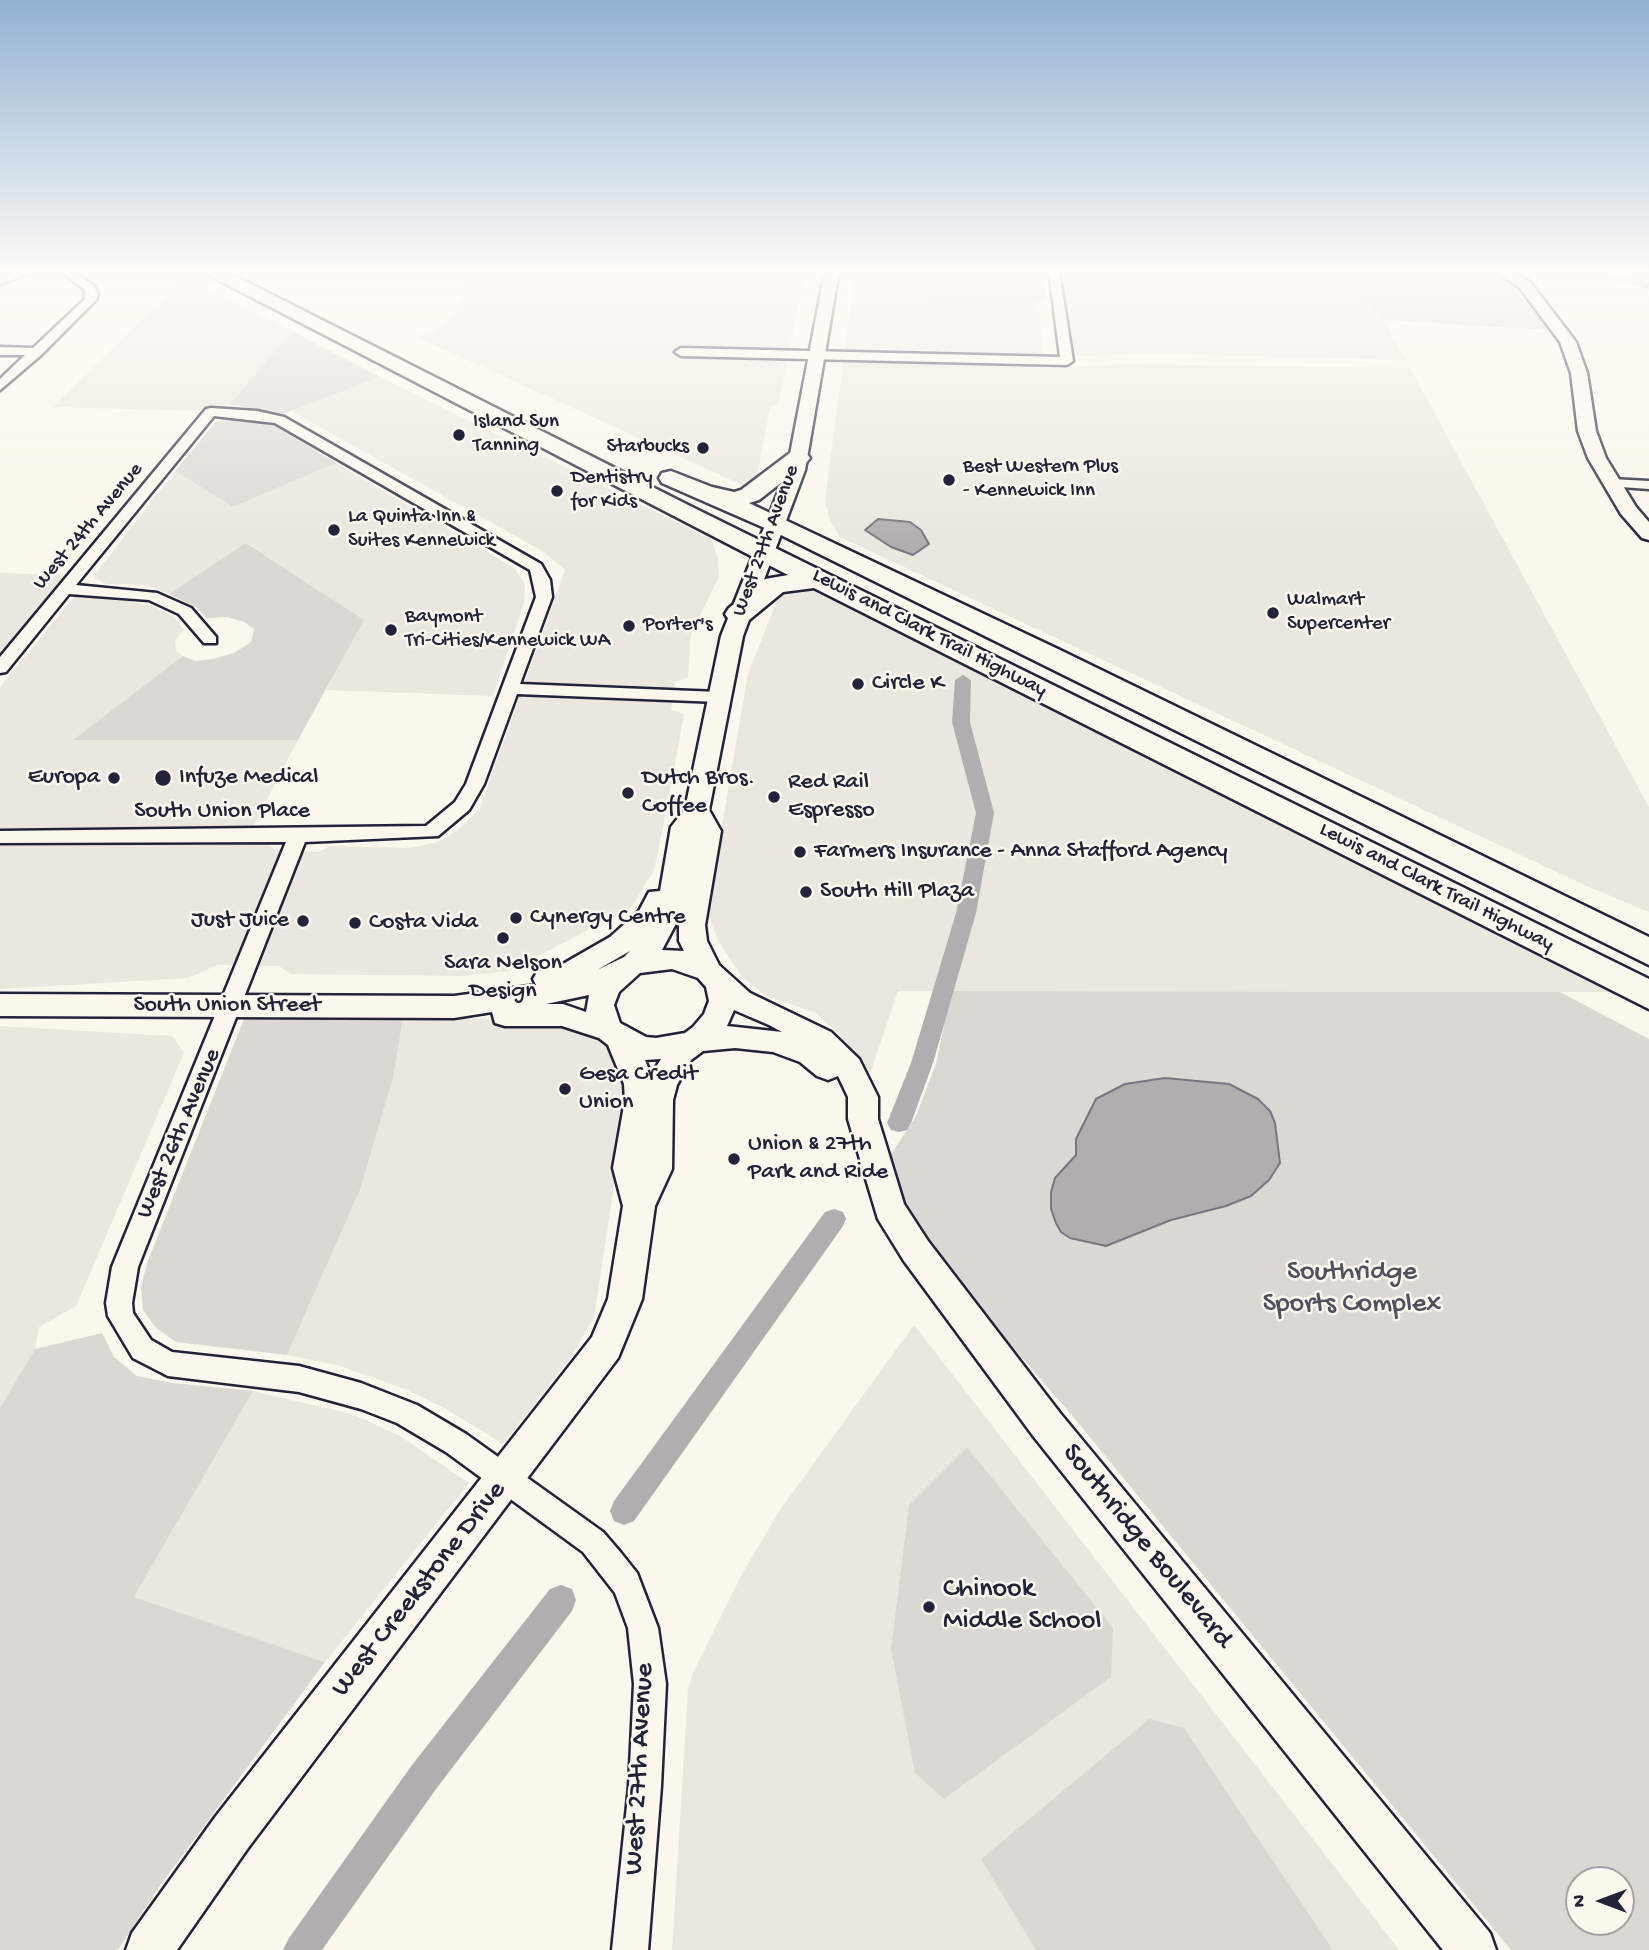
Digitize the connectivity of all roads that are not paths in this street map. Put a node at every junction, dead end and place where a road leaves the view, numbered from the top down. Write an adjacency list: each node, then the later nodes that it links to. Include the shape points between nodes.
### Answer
1 (26, 362): 7 (street)
2 (402, 362): 12 (highway, Lewis and Clark Trail Highway)
3 (434, 362): 6 (highway)
4 (815, 362): 8 (main road, West 27th Avenue)
5 (1575, 362): 9 (main road, via 1587,431)
6 (457, 373)
7 (0, 386)
8 (798, 458): 12 (main road, West 27th Avenue); 12 (highway, Lewis and Clark Trail Highway, via 765,486 734,499 654,468)
9 (1611, 482): 10 (street); 11 (main road)
10 (1649, 485)
11 (1649, 534)
12 (770, 537): 13 (highway, Lewis and Clark Trail Highway); 15 (main road, West 27th Avenue); 23 (highway, Lewis and Clark Trail Highway)
13 (826, 582): 15 (highway, via 775,585); 26 (highway, Lewis and Clark Trail Highway)
14 (65, 589): 16 (street, via 152,596 184,611); 17 (street, West 24th Avenue); 18 (street, West 24th Avenue, via 211,412 257,415 279,421 536,567 544,597)
15 (739, 614): 19 (main road, West 27th Avenue)
16 (210, 640)
17 (0, 668)
18 (510, 689): 19 (street); 21 (street, South Union Place, via 475,784 463,806 443,825 414,835)
19 (719, 697): 20 (main road, West 27th Avenue)
20 (691, 819): 24 (main road, West 27th Avenue, via 671,907 651,946); 25 (main road, West 27th Avenue, via 708,831 691,925 693,941); 29 (main road, via 673,835 661,891 650,916 599,958 537,982 485,990 399,991)
21 (298, 836): 22 (street, South Union Place); 28 (street, West 26th Avenue)
22 (0, 837)
23 (1649, 952)
24 (627, 968): 25 (main road, via 672,959 686,961); 30 (main road, South Union Street, via 564,991); 31 (main road, via 606,987 600,1005 604,1023)
25 (713, 977): 32 (main road, via 723,1000 721,1010 711,1027); 33 (main road, Southridge Boulevard, via 740,1000 802,1028 836,1052 863,1097)
26 (1649, 995)
27 (0, 1005): 28 (main road, South Union Street)
28 (233, 1006): 29 (main road, South Union Street); 35 (street, West 26th Avenue, via 125,1267)
29 (367, 1006): 30 (main road, South Union Street)
30 (454, 1007): 31 (main road, South Union Street, via 496,1014 563,1015)
31 (614, 1034): 32 (main road, via 629,1044 656,1049); 34 (main road, West Creekstone Drive, via 633,1064 639,1084 629,1168)
32 (694, 1041): 33 (main road, Southridge Boulevard, via 759,1039 810,1054 836,1076); 34 (main road, West Creekstone Drive, via 673,1062 660,1091 656,1169)
33 (863, 1119): 39 (main road, Southridge Boulevard, via 889,1209 916,1251 1047,1425)
34 (639, 1206): 36 (main road, West Creekstone Drive, via 625,1299 607,1347)
35 (121, 1316): 36 (street, West 27th Avenue, via 142,1349 169,1364 299,1379 361,1396 431,1427)
36 (506, 1481): 37 (main road, West Creekstone Drive, via 232,1832); 38 (street, West 27th Avenue, via 593,1542 626,1584 643,1628 649,1720)
37 (149, 1950)
38 (630, 1950)
39 (1474, 1950)

